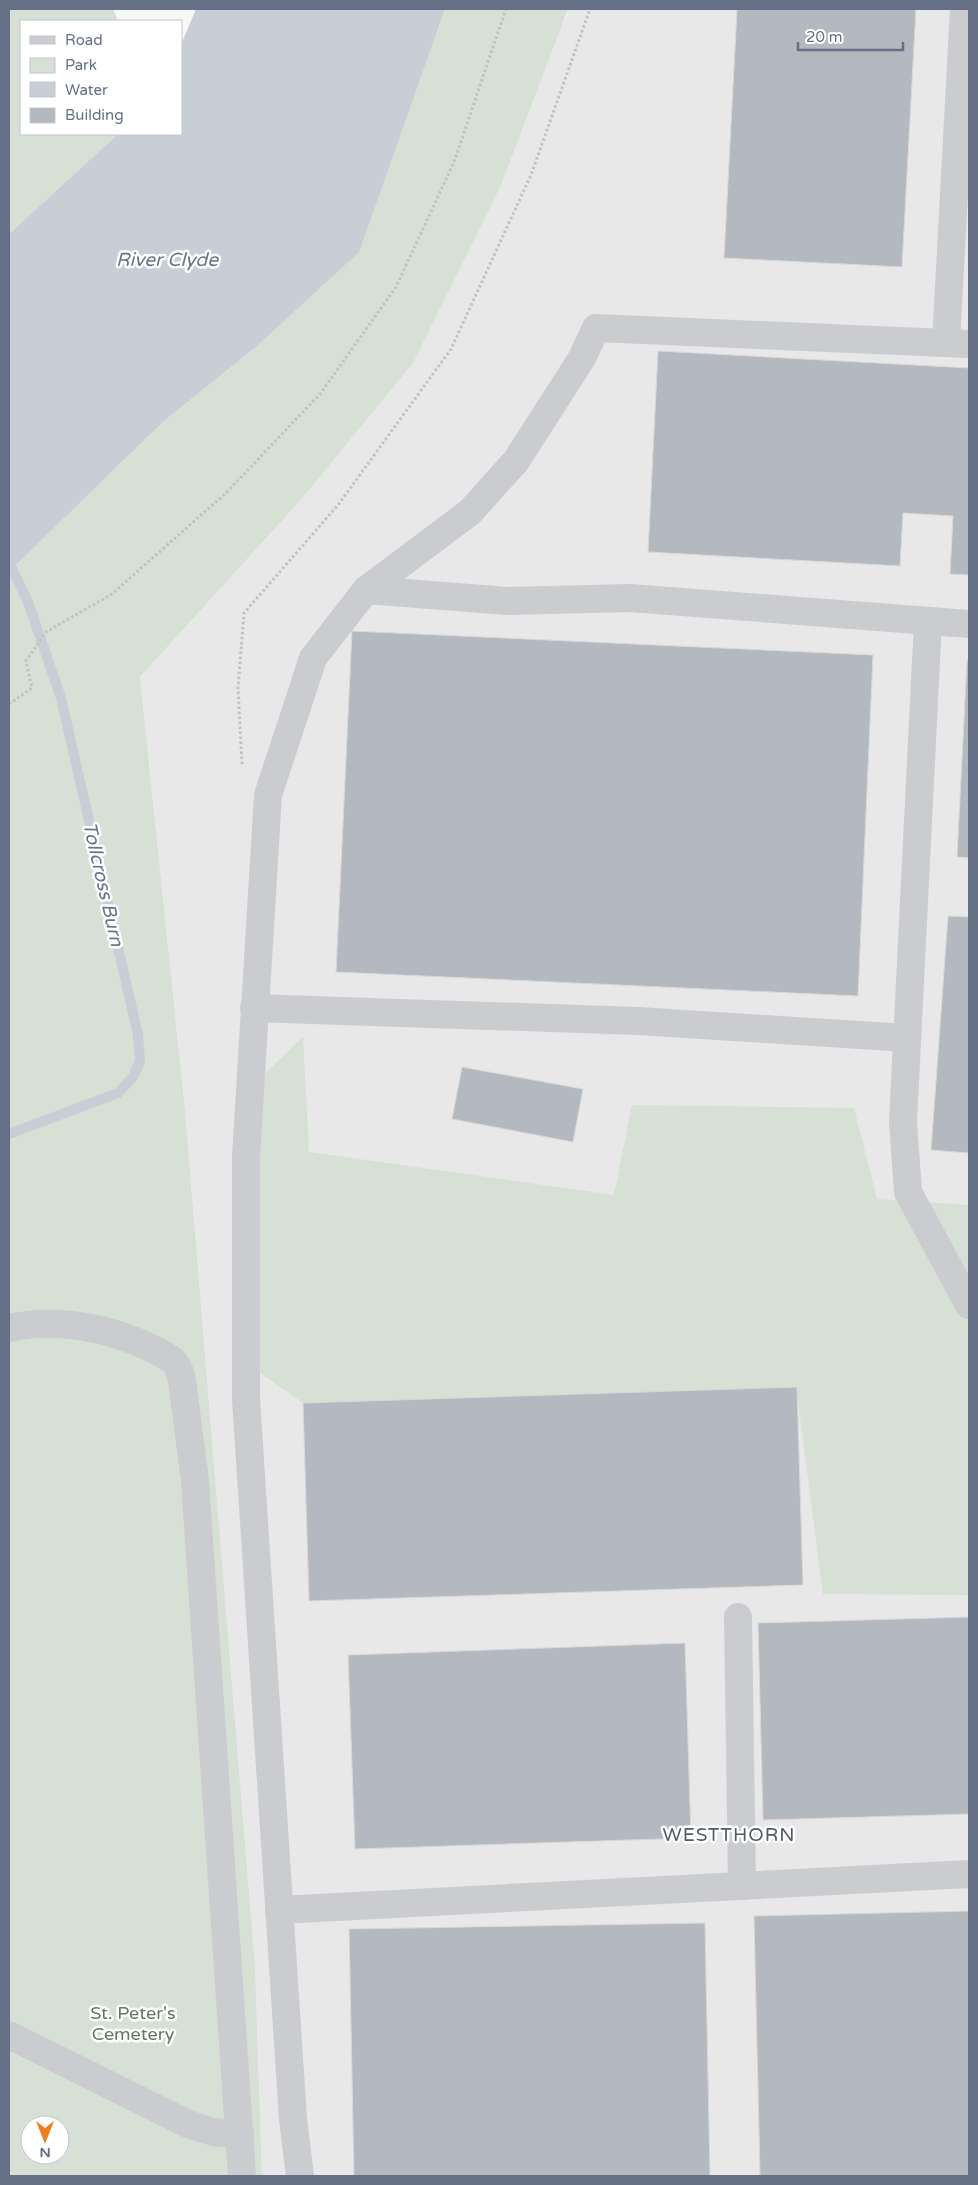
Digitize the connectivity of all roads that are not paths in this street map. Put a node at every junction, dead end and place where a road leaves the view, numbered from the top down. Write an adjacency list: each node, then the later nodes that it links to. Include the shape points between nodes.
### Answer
1 (964, 9): 2 (lane)
2 (957, 343): 3 (lane, via 596,328 582,358 516,460 470,512)
3 (366, 590): 4 (lane, via 508,602 630,598); 6 (lane, via 313,658 268,795)
4 (928, 621): 5 (lane); 7 (lane)
5 (969, 624)
6 (254, 1008): 7 (lane, via 639,1021); 13 (lane, via 246,1157 246,1399)
7 (907, 1038): 8 (lane, via 903,1122 908,1192)
8 (969, 1304)
9 (9, 1328): 15 (lane, via 62,1325 118,1335 170,1359 178,1367 182,1380 195,1481)
10 (738, 1617): 12 (lane)
11 (969, 1874): 12 (lane)
12 (742, 1886): 13 (lane)
13 (279, 1910): 17 (lane)
14 (9, 2035): 15 (lane, via 188,2124 213,2132)
15 (240, 2134): 16 (lane)
16 (242, 2176)
17 (300, 2176)

